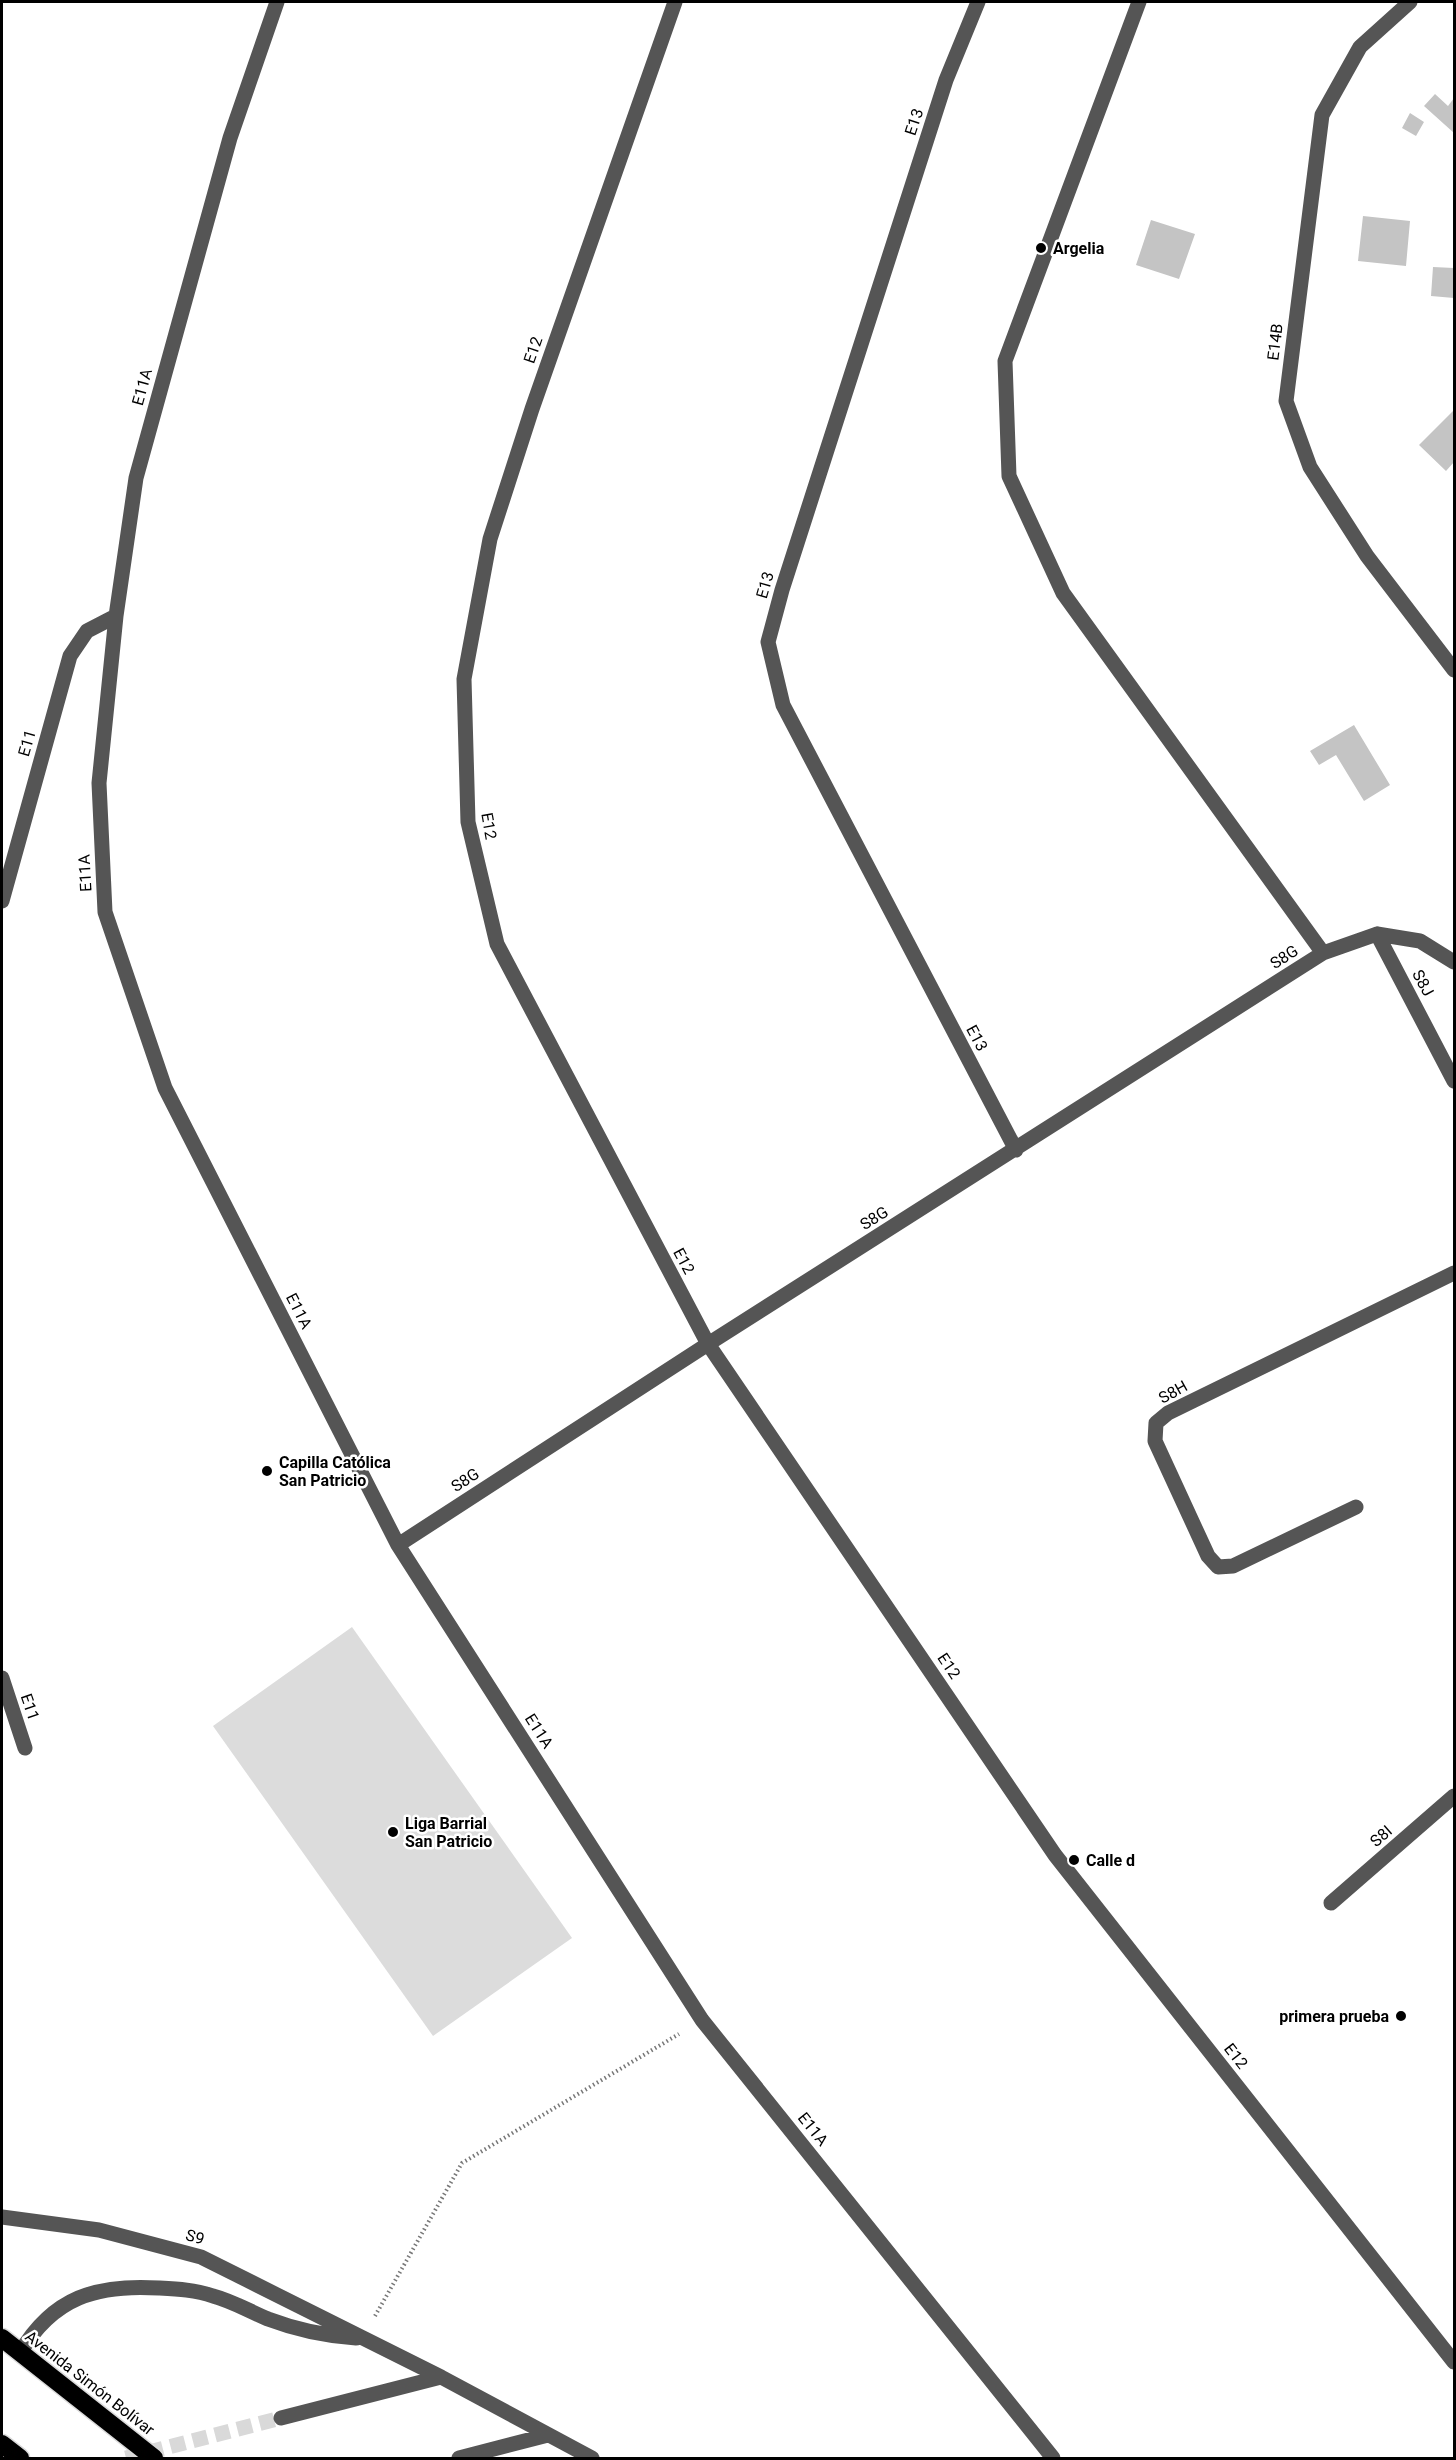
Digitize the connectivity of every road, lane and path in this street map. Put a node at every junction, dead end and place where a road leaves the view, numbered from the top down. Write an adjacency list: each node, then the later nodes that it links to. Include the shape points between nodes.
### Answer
1 (277, 2): 6 (street, E11A, via 230,138 136,478)
2 (675, 2): 15 (street, E12, via 490,539 464,679 468,822 497,944)
3 (978, 2): 13 (street, E13, via 946,80 768,642 783,705)
4 (1139, 2): 10 (street, via 1005,361 1009,476 1063,593)
5 (1410, 2): 7 (street, E14B, via 1360,47 1322,115 1286,400 1310,467 1367,556)
6 (116, 616): 8 (street, E11, via 87,630 70,656); 17 (street, E11A, via 99,783 105,912 165,1088)
7 (1455, 670)
8 (2, 901)
9 (1377, 934): 10 (street, S8G); 11 (street, via 1420,941); 12 (street, S8J)
10 (1323, 953): 13 (street, S8G)
11 (1455, 962)
12 (1455, 1081)
13 (1016, 1150): 15 (street, S8G)
14 (1455, 1273): 16 (street, S8H, via 1168,1413 1156,1423 1155,1441 1208,1557 1218,1567 1233,1566)
15 (708, 1344): 17 (street, S8G); 27 (street, E12, via 1055,1855)
16 (1356, 1507)
17 (398, 1545): 22 (street, E11A)
18 (2, 1678): 19 (street, E11)
19 (25, 1748)
20 (1455, 1796): 21 (street, S8I)
21 (1331, 1903)
22 (702, 2020): 25 (path, via 462,2163); 36 (street, E11A)
23 (2, 2217): 25 (street, S9, via 99,2230 201,2257)
24 (2, 2338): 26 (highway, Avenida Simón Bolívar)
25 (362, 2339): 26 (street, S9, via 323,2336 293,2328 211,2295 180,2289 116,2287 65,2304 32,2332); 28 (street, S9)
26 (20, 2353): 33 (highway, Avenida Simón Bolívar)
27 (1455, 2362)
28 (441, 2377): 29 (street); 30 (street, S9)
29 (281, 2418)
30 (548, 2435): 34 (street); 35 (street, S9)
31 (2, 2444): 32 (highway)
32 (20, 2458)
33 (154, 2458)
34 (459, 2458)
35 (592, 2458)
36 (1053, 2458)

